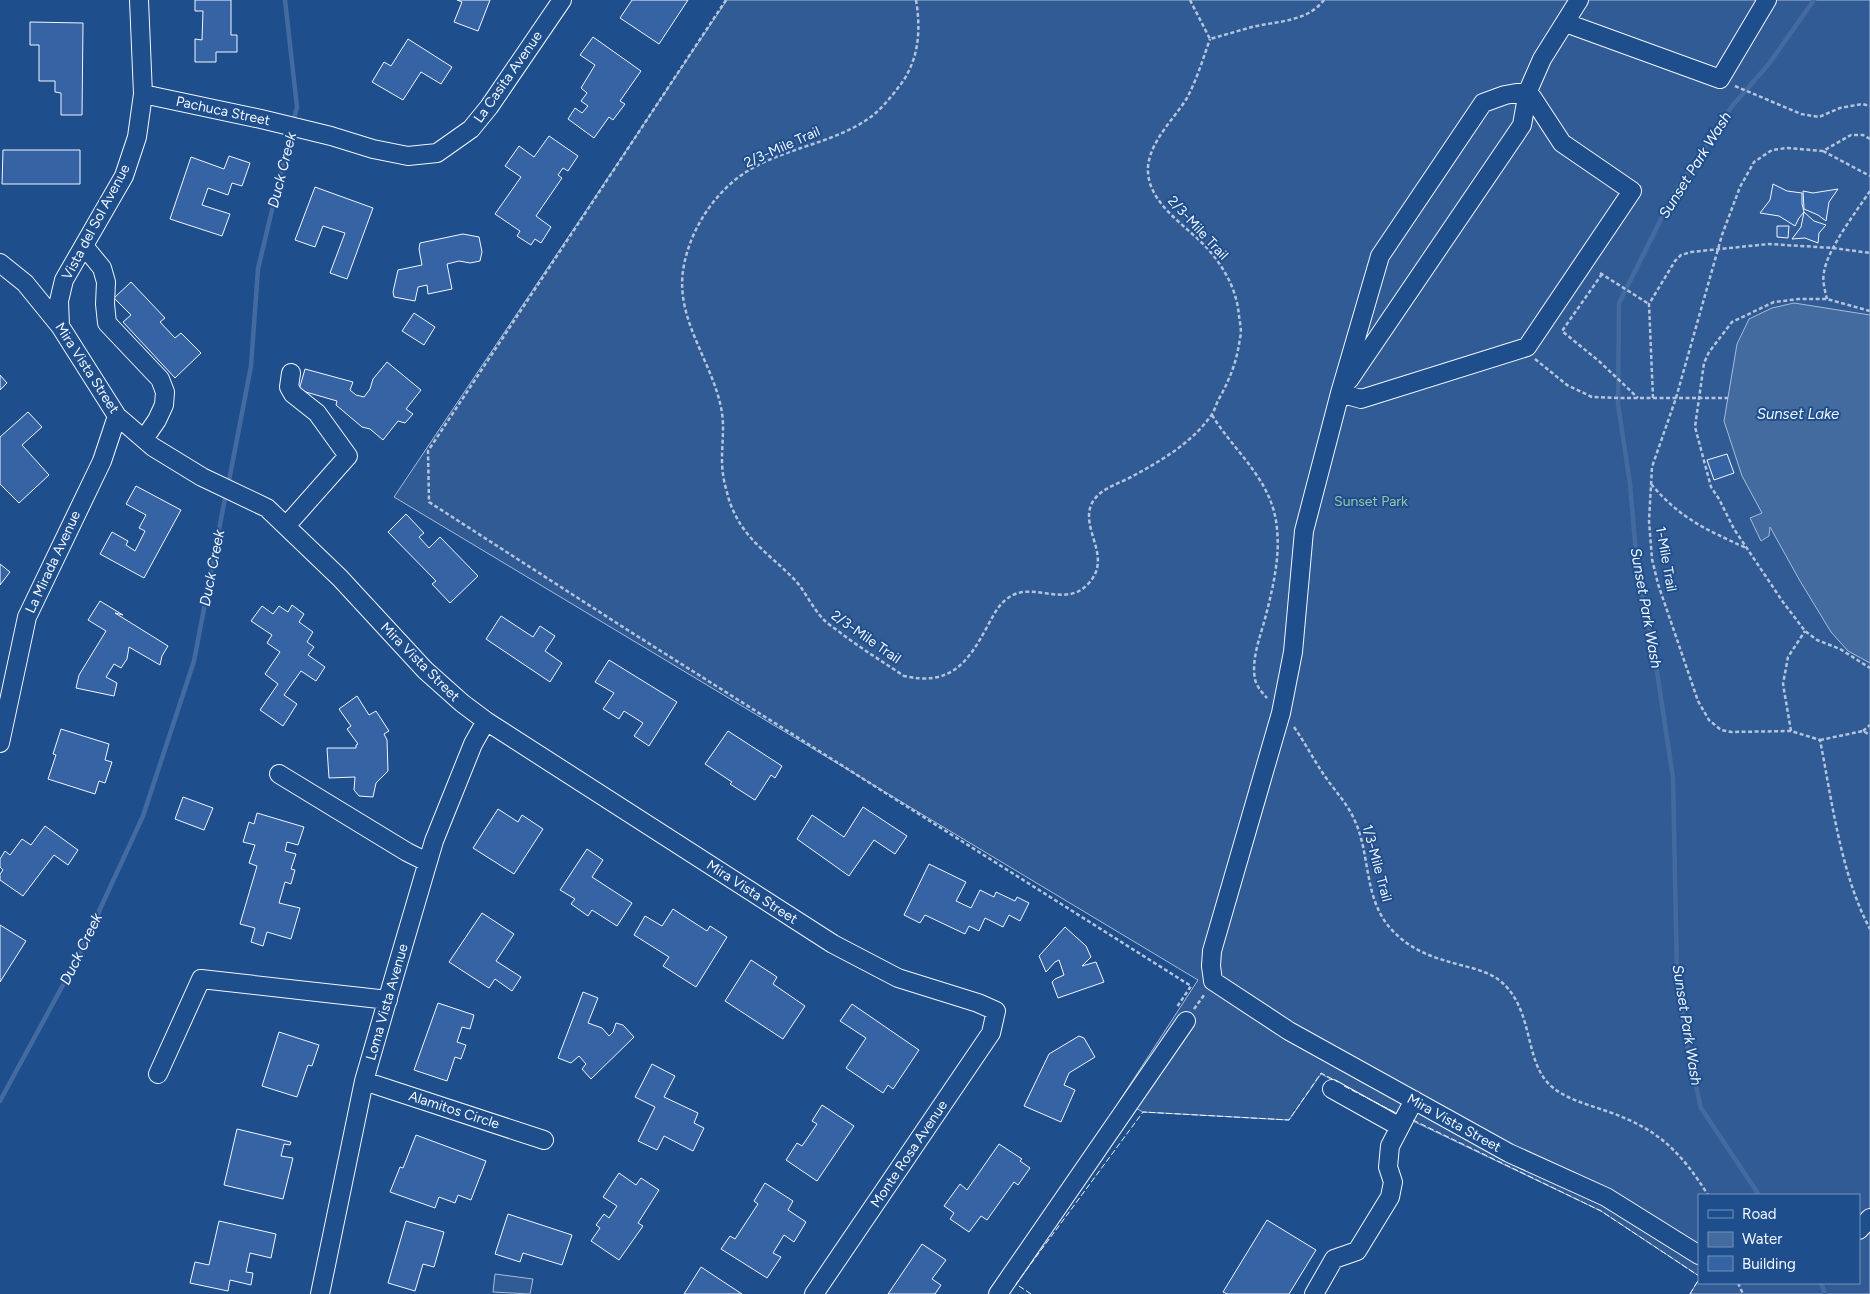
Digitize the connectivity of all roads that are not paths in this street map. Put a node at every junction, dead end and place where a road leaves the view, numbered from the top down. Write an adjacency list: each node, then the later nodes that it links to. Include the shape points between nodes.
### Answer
1 (139, 0): 7 (street, Vista del Sol Avenue)
2 (562, 0): 8 (street, La Casita Avenue, via 489,107 471,128 436,153 408,156)
3 (1579, 0): 5 (street)
4 (1767, 0): 5 (street, via 1720,79)
5 (1566, 23): 6 (street, via 1542,59)
6 (1528, 91): 13 (street, via 1522,125); 13 (street, via 1483,103 1380,256); 13 (street, via 1562,143 1632,191 1527,347 1361,399)
7 (144, 94): 8 (street, Pachuca Street); 9 (street, Vista del Sol Avenue, via 137,138 124,176)
8 (331, 136)
9 (84, 246): 11 (street, Vista del Sol Avenue, via 64,280 59,301); 15 (street, via 102,268 106,282 107,323 160,379 165,392 164,405)
10 (0, 263): 11 (street, Mira Vista Street, via 26,283)
11 (60, 326): 14 (street, Mira Vista Street)
12 (291, 373): 16 (street, via 289,387 293,394 317,414 348,456)
13 (1340, 393): 27 (street, Mira Vista Street, via 1304,532 1293,652 1281,713 1212,951 1211,966 1213,981 1289,1031)
14 (117, 416): 15 (street, Mira Vista Street); 18 (street, La Mirada Avenue, via 102,461 27,617)
15 (144, 439): 16 (street, Mira Vista Street, via 202,477 267,508)
16 (286, 526): 17 (street, Mira Vista Street, via 340,578 425,670)
17 (486, 721): 20 (street, Loma Vista Avenue, via 473,744); 22 (street, Mira Vista Street, via 833,944 898,978)
18 (1, 732)
19 (279, 774): 20 (street)
20 (428, 862): 21 (street, Loma Vista Avenue)
21 (388, 1000): 24 (street, via 201,979); 25 (street, Loma Vista Avenue)
22 (996, 1011): 34 (street, Monte Rosa Avenue, via 991,1033)
23 (1180, 1015): 35 (street)
24 (158, 1074)
25 (364, 1081): 29 (street, Alamitos Circle); 33 (street, Loma Vista Avenue)
26 (1332, 1089): 28 (street)
27 (1414, 1100): 28 (street); 32 (street, Mira Vista Street, via 1508,1153 1606,1198)
28 (1400, 1127): 36 (street, via 1390,1146 1388,1167 1393,1182 1390,1197 1357,1251 1334,1259)
29 (544, 1140)
30 (1870, 1218): 31 (street)
31 (1860, 1229)
32 (1698, 1254)
33 (320, 1294)
34 (814, 1294)
35 (998, 1294)
36 (1314, 1294)

